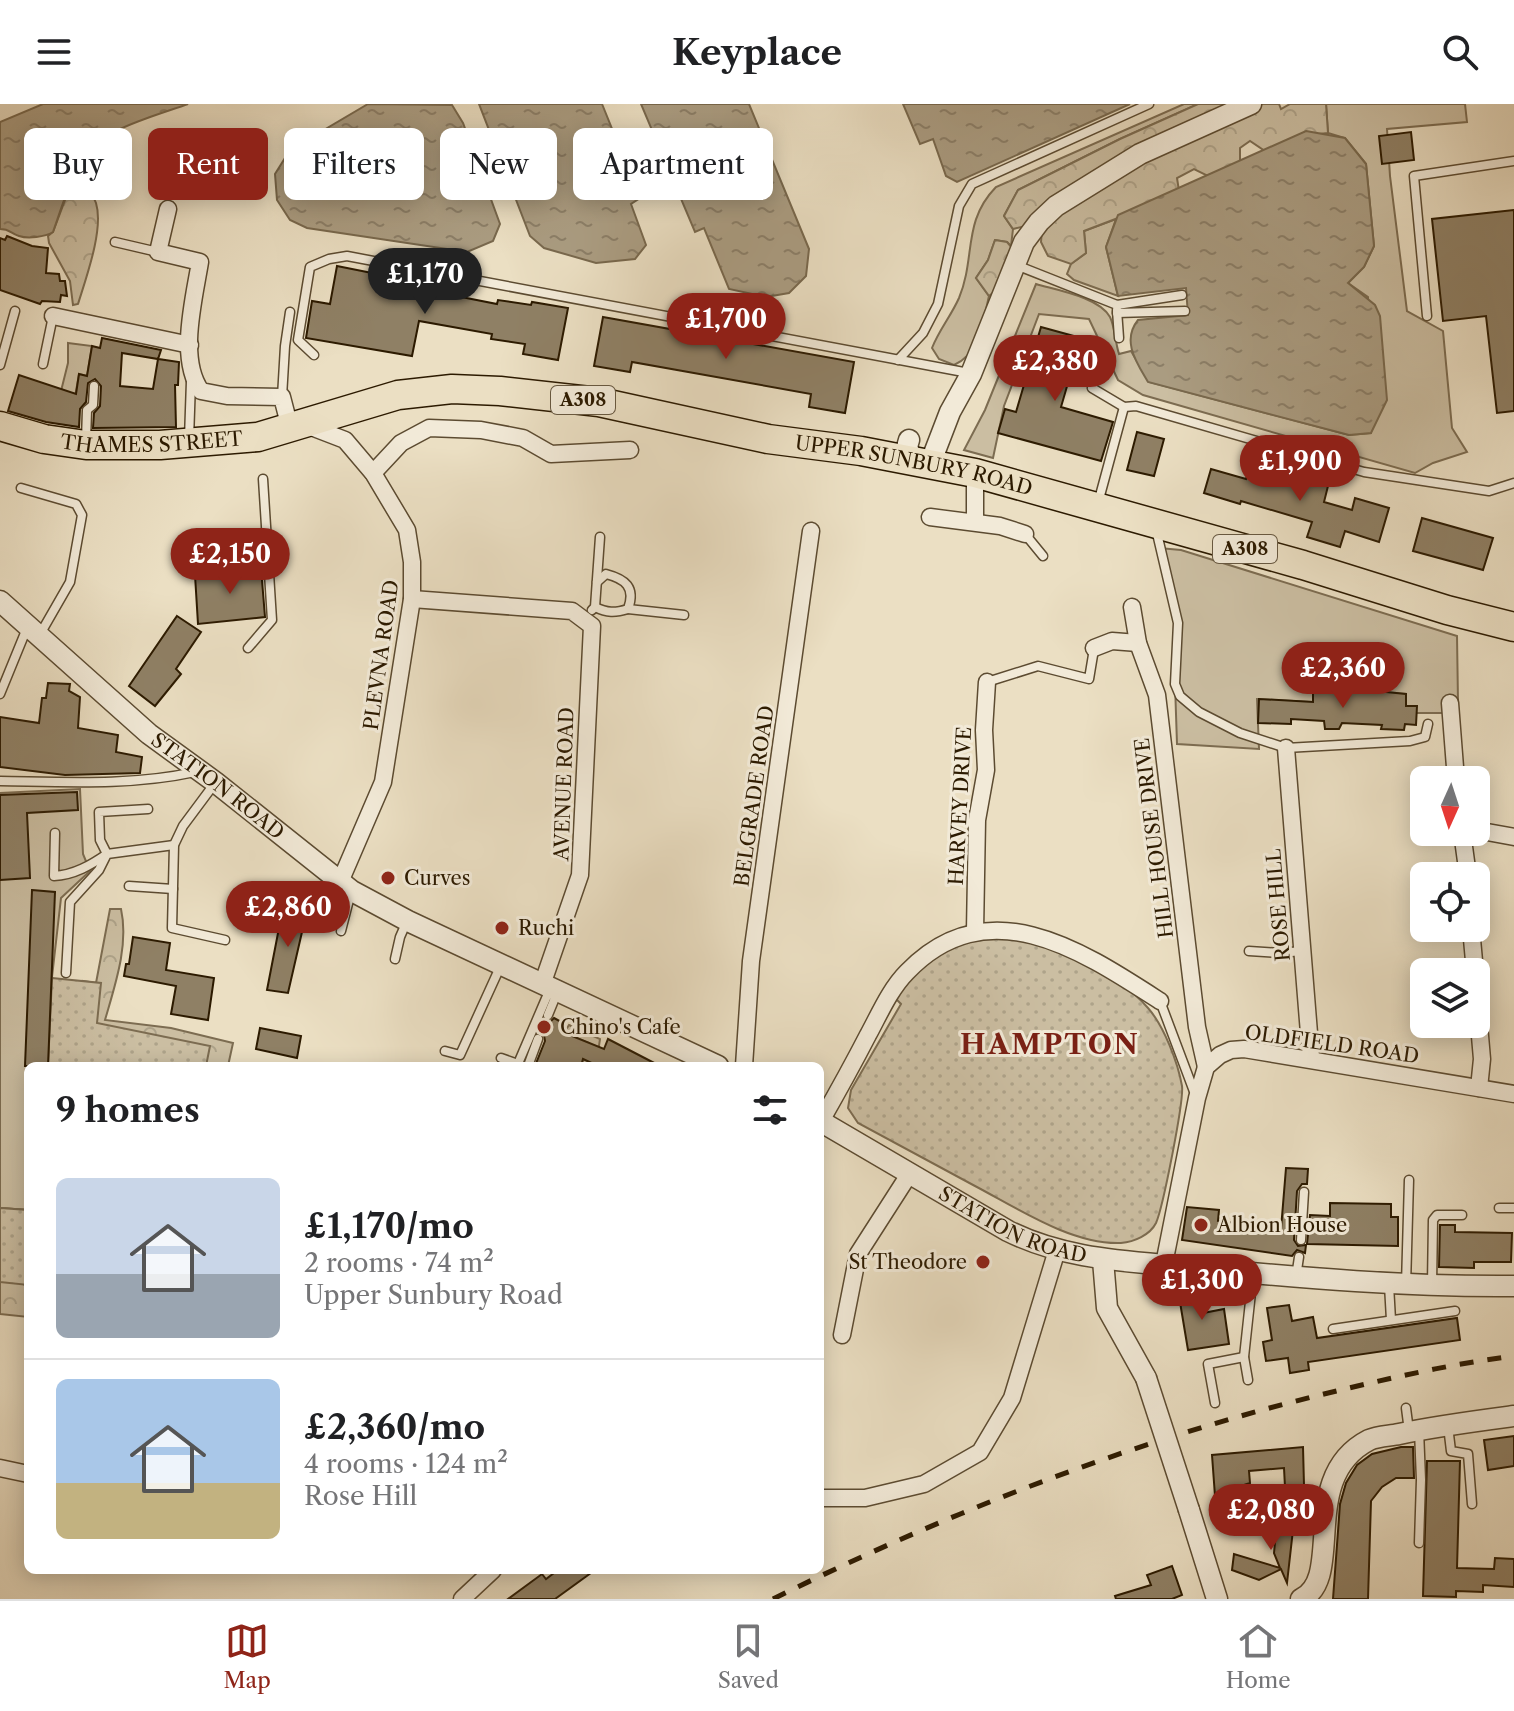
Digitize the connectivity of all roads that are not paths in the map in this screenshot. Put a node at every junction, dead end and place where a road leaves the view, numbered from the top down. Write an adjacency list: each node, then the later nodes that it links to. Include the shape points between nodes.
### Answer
1 (1149, 104): 18 (lane, via 972,184 959,206 938,304 923,333)
2 (1251, 104): 7 (street, via 1140,154 1056,206 1024,242)
3 (1514, 161): 14 (lane, via 1414,176)
4 (168, 209): 6 (street)
5 (115, 242): 6 (lane)
6 (158, 252): 16 (street, via 200,262)
7 (1015, 265): 9 (lane); 21 (street)
8 (1182, 295): 9 (lane)
9 (1117, 309): 11 (lane); 15 (lane)
10 (15, 311): 20 (lane)
11 (1185, 311)
12 (290, 312): 25 (lane)
13 (53, 316): 16 (street); 19 (lane)
14 (1427, 316)
15 (1119, 338)
16 (190, 345): 22 (street)
17 (314, 355): 18 (lane, via 298,340 310,267 347,256)
18 (898, 360): 21 (lane)
19 (43, 364)
20 (0, 365)
21 (971, 374): 27 (street)
22 (192, 378): 25 (street, via 201,391); 31 (lane)
23 (94, 386): 32 (lane)
24 (1092, 388): 26 (lane)
25 (282, 397): 29 (street)
26 (1124, 407): 39 (lane, via 1136,406 1364,472 1489,491); 41 (lane)
27 (950, 412): 30 (street); 35 (street)
28 (0, 426): 32 (highway, THAMES STREET / A308)
29 (298, 426): 31 (highway, THAMES STREET / A308, via 258,437); 34 (highway, UPPER SUNBURY ROAD / A308, via 398,395 500,391 599,402 768,439); 36 (street, PLEVNA ROAD, via 345,440)
30 (909, 440): 34 (street); 35 (street, via 909,454)
31 (189, 444): 32 (highway, THAMES STREET / A308)
32 (86, 445)
33 (630, 450): 36 (street, via 551,454 523,438 429,428 401,443)
34 (874, 453): 35 (highway, UPPER SUNBURY ROAD / A308)
35 (930, 464): 37 (highway, UPPER SUNBURY ROAD / A308)
36 (373, 473): 50 (street, PLEVNA ROAD, via 407,530)
37 (975, 473): 41 (highway, UPPER SUNBURY ROAD / A308); 43 (street)
38 (263, 479): 59 (lane, via 272,620)
39 (1514, 483)
40 (21, 488): 57 (lane, via 76,504 82,515 70,582)
41 (1098, 507): 44 (highway, UPPER SUNBURY ROAD / A308)
42 (930, 517): 43 (street)
43 (975, 522): 46 (street)
44 (1155, 523): 56 (highway, UPPER SUNBURY ROAD / A308); 65 (lane, via 1178,623 1175,684 1180,696 1240,733)
45 (811, 531): 99 (street, BELGRADE ROAD, via 751,961)
46 (1025, 534): 48 (lane)
47 (600, 537): 49 (lane)
48 (1043, 556)
49 (597, 582): 53 (lane, via 606,574 622,578 630,586); 55 (lane)
50 (412, 599): 55 (street, via 572,611); 76 (street, PLEVNA ROAD, via 383,782)
51 (0, 601): 57 (street, STATION ROAD)
52 (1132, 607): 58 (street, HILL HOUSE DRIVE)
53 (628, 609): 54 (lane); 55 (lane)
54 (684, 615)
55 (590, 618): 87 (street, AVENUE ROAD, via 580,875)
56 (1514, 627)
57 (33, 632): 62 (lane); 67 (street, STATION ROAD, via 149,734)
58 (1138, 643): 60 (street, via 1112,641); 100 (street, HILL HOUSE DRIVE, via 1157,695)
59 (248, 648)
60 (1094, 648): 61 (lane, via 1089,679 1038,666)
61 (987, 682): 80 (street, HARVEY DRIVE)
62 (0, 694)
63 (1450, 703): 66 (street)
64 (1428, 724): 65 (lane, via 1425,737 1410,741)
65 (1286, 748): 83 (street, ROSE HILL)
66 (1455, 766)
67 (207, 776): 68 (lane, via 99,783); 73 (lane); 76 (street, STATION ROAD)
68 (0, 781)
69 (148, 809): 74 (lane, via 99,812 100,840)
70 (55, 833): 74 (lane, via 54,876 89,866)
71 (1490, 833): 72 (street)
72 (1514, 837)
73 (174, 845): 74 (lane); 77 (lane)
74 (107, 854): 86 (lane, via 70,902)
75 (129, 886): 77 (lane)
76 (346, 887): 78 (street, STATION ROAD); 79 (lane)
77 (173, 889): 81 (lane, via 172,928)
78 (408, 921): 84 (lane); 85 (street, STATION ROAD)
79 (341, 931)
80 (975, 931): 88 (street, via 1017,932 1069,947); 104 (street, via 931,951 905,974)
81 (225, 940)
82 (1249, 951): 83 (lane)
83 (1302, 951): 94 (street, ROSE HILL)
84 (395, 959)
85 (501, 965): 87 (street, STATION ROAD); 92 (lane, via 460,1055)
86 (66, 973)
87 (550, 988): 89 (lane); 96 (lane); 98 (street, STATION ROAD)
88 (1160, 1001): 103 (lane)
89 (548, 1015)
90 (1480, 1038): 101 (street)
91 (538, 1039): 97 (lane)
92 (445, 1051)
93 (501, 1058): 95 (lane)
94 (1311, 1058): 100 (street, OLDFIELD ROAD, via 1231,1050); 101 (street, OLDFIELD ROAD)
95 (510, 1062)
96 (518, 1062)
97 (529, 1062)
98 (709, 1062)
99 (744, 1062)
100 (1206, 1067): 103 (street)
101 (1479, 1088): 102 (street, OLDFIELD ROAD)
102 (1514, 1094)
103 (1197, 1098): 115 (street)
104 (824, 1114)
105 (824, 1123): 106 (street, STATION ROAD)
106 (910, 1173): 113 (street, STATION ROAD, via 1029,1242); 123 (street, via 858,1254)
107 (1409, 1180): 117 (lane)
108 (1304, 1192): 112 (lane)
109 (1499, 1208): 110 (lane)
110 (1514, 1208)
111 (1462, 1215): 118 (lane, via 1437,1215 1433,1220)
112 (1301, 1240)
113 (1057, 1250): 114 (street, STATION ROAD); 133 (street, via 1012,1398 980,1452 924,1484 865,1498)
114 (1103, 1260): 115 (street, STATION ROAD); 139 (street, bridge, via 1107,1308 1146,1378)
115 (1164, 1264): 116 (street, STATION ROAD)
116 (1253, 1273): 117 (street, STATION ROAD, via 1298,1267); 124 (lane)
117 (1397, 1285): 118 (street, STATION ROAD); 121 (lane)
118 (1432, 1286): 119 (street, STATION ROAD)
119 (1514, 1286)
120 (1455, 1311): 121 (lane)
121 (1391, 1320): 122 (lane)
122 (1333, 1329)
123 (842, 1335)
124 (1244, 1357): 125 (lane); 126 (lane, via 1208,1364)
125 (1248, 1380)
126 (1215, 1403)
127 (1406, 1408): 130 (lane)
128 (1514, 1416): 129 (street)
129 (1448, 1425): 130 (street); 134 (lane, via 1451,1451 1468,1454)
130 (1414, 1431): 135 (lane, via 1421,1480); 137 (street, via 1371,1439 1345,1457 1328,1488 1319,1577)
131 (0, 1468): 132 (street)
132 (24, 1473)
133 (824, 1498)
134 (1472, 1504)
135 (1419, 1543)
136 (489, 1574): 138 (street)
137 (1305, 1598)
138 (462, 1599)
139 (1217, 1599)

